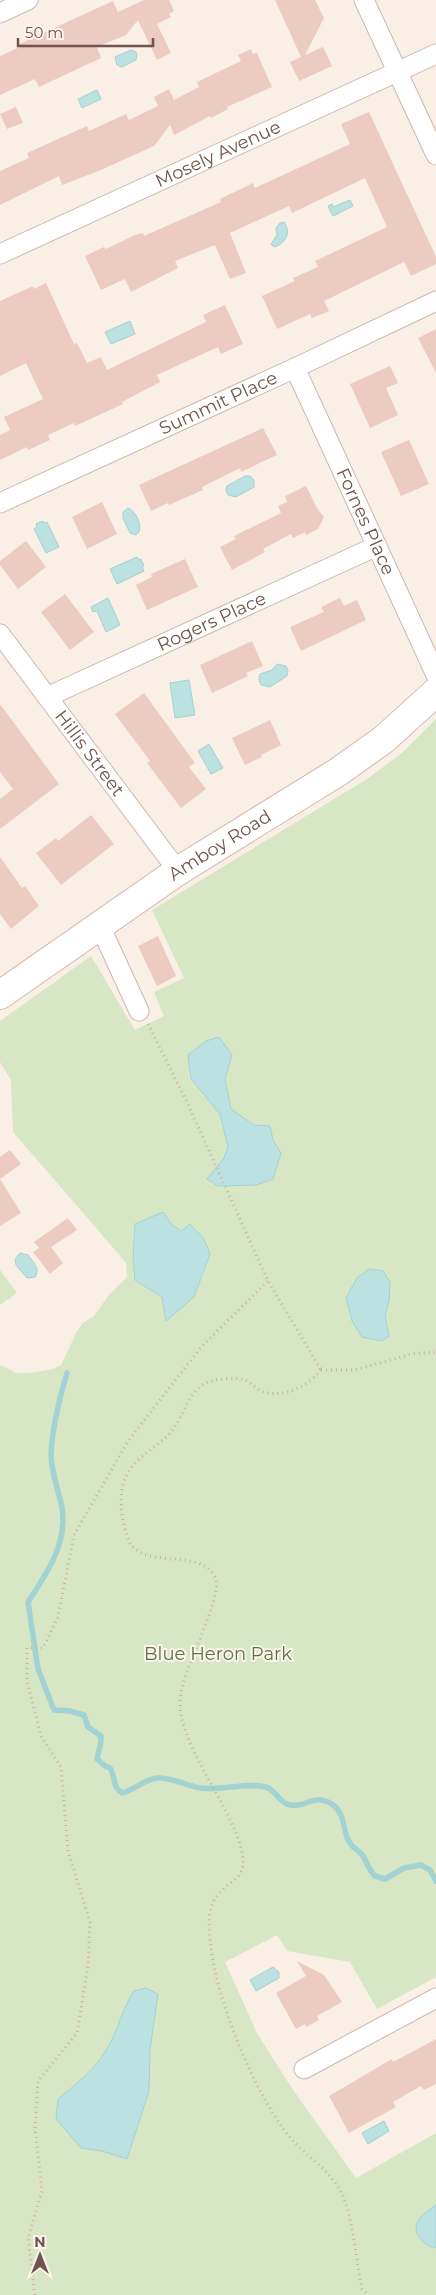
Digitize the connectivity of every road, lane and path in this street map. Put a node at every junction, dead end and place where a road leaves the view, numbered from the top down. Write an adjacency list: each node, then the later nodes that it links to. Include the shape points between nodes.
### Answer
1 (28, 0): 3 (street)
2 (364, 0): 5 (street)
3 (0, 13)
4 (436, 54): 5 (street, Mosely Avenue)
5 (398, 71): 6 (street); 7 (street, Mosely Avenue)
6 (436, 155)
7 (0, 254)
8 (436, 301): 9 (street, Summit Place)
9 (295, 368): 10 (street, Summit Place); 11 (street, Fornes Place)
10 (0, 504)
11 (377, 546): 13 (street, Fornes Place); 15 (street, Rogers Place)
12 (0, 634): 15 (street, Hillis Street)
13 (436, 675)
14 (436, 692): 16 (main road, Amboy Road, via 383,740 338,772)
15 (47, 697): 16 (street, Hillis Street)
16 (178, 871): 17 (main road, Amboy Road)
17 (100, 926): 18 (main road, Amboy Road); 19 (street)
18 (0, 995)
19 (139, 1011): 20 (path, via 151,1030)
20 (268, 1281): 22 (path); 25 (path, via 202,1346 128,1441 74,1535 58,1617 43,1648 27,1648 27,1681 41,1736 61,1767 68,1851 90,1922 88,1966 77,2033 38,2081 35,2128 42,2191 28,2238)
21 (436, 1352): 22 (path, via 412,1354 355,1370)
22 (321, 1370): 26 (path, via 314,1379 286,1394 263,1392 245,1380 228,1379 209,1382 192,1394 175,1426 162,1442 134,1465 124,1483 121,1516 131,1546 145,1554 204,1565 217,1582 212,1610 184,1676 180,1703 184,1727 241,1848 243,1866 238,1878 217,1895 210,1910 217,1985 270,2111 289,2136 330,2175 343,2195 362,2289)
23 (436, 1998): 24 (street)
24 (304, 2069)
25 (35, 2295)
26 (368, 2295)

